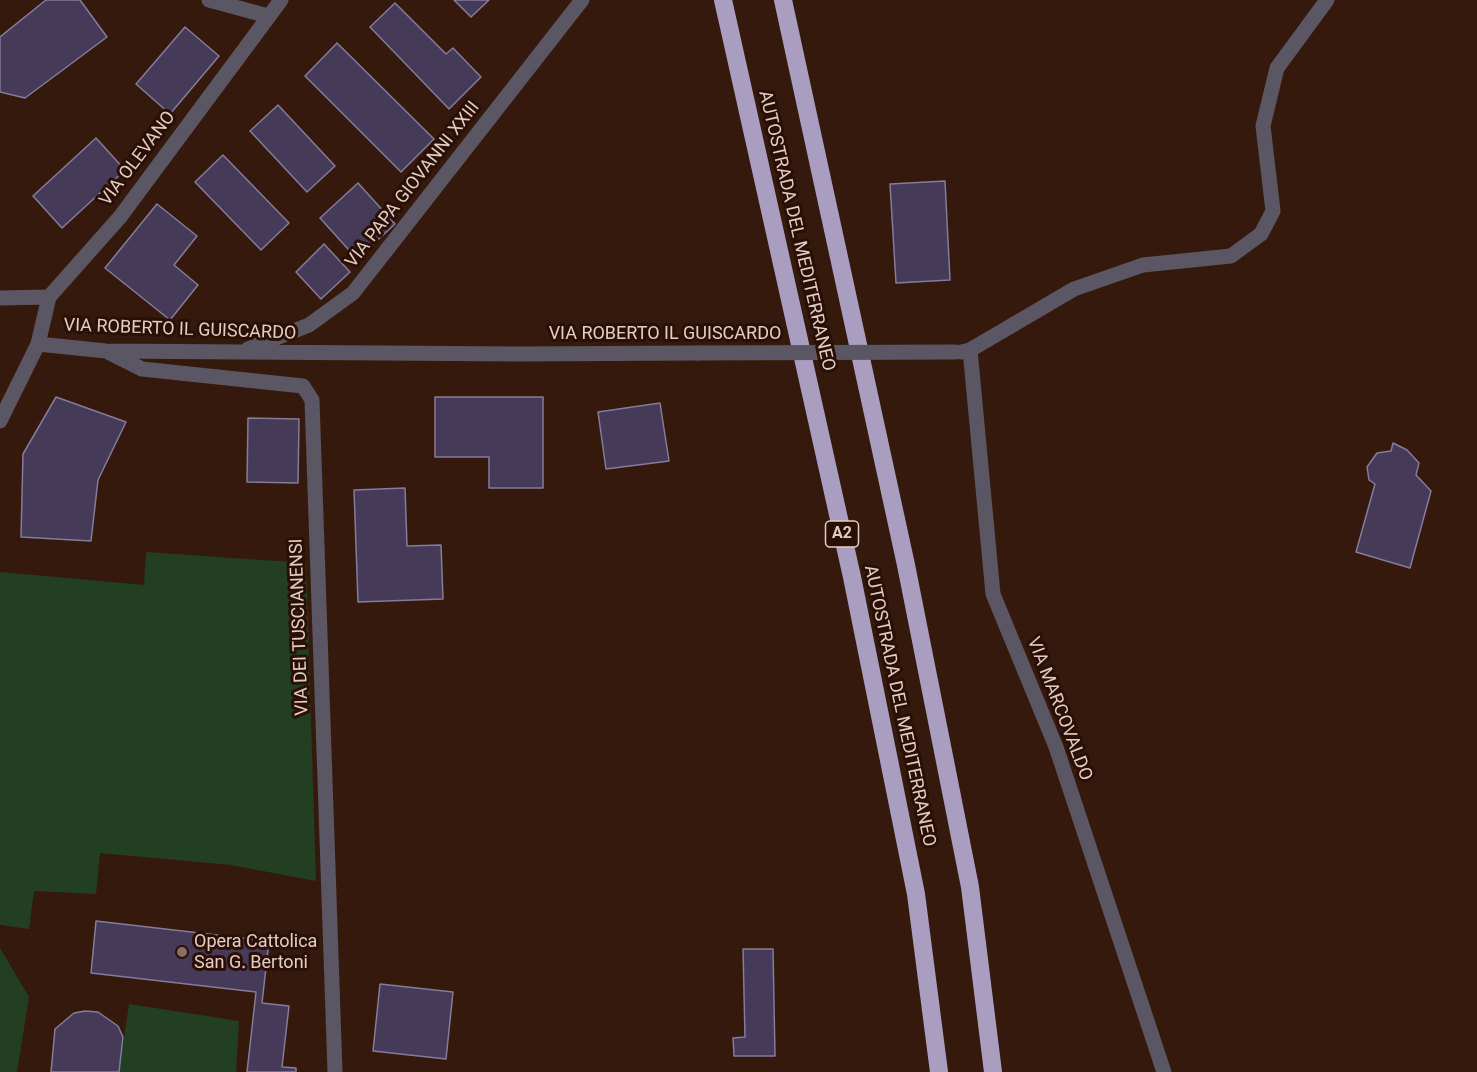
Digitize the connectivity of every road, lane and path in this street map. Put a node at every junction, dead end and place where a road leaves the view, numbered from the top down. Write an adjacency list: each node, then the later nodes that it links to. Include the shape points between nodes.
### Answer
1 (209, 0): 7 (street)
2 (281, 0): 7 (street, VIA OLEVANO)
3 (582, 0): 13 (street, VIA PAPA GIOVANNI XXIII, via 353,292 309,325)
4 (723, 0): 16 (highway, AUTOSTRADA DEL MEDITERRANEO / A2, via 852,577 916,894)
5 (783, 0): 17 (highway, AUTOSTRADA DEL MEDITERRANEO, via 906,565 970,887)
6 (1328, 0): 12 (street, via 1277,68 1263,126 1273,211 1262,234 1231,256 1143,265 1074,289)
7 (268, 16): 8 (street, VIA OLEVANO, via 120,217)
8 (49, 297): 9 (street); 10 (street)
9 (0, 298)
10 (38, 344): 11 (street, VIA ROBERTO IL GUISCARDO); 14 (street)
11 (106, 351): 13 (street, VIA ROBERTO IL GUISCARDO); 15 (street, VIA DEI TUSCIANENSI, via 142,369 303,386 312,399)
12 (963, 351): 13 (street, VIA ROBERTO IL GUISCARDO, bridge); 18 (street, VIA MARCOVALDO, via 993,594 1056,747)
13 (241, 352)
14 (0, 421)
15 (335, 1072)
16 (939, 1072)
17 (993, 1072)
18 (1164, 1072)

